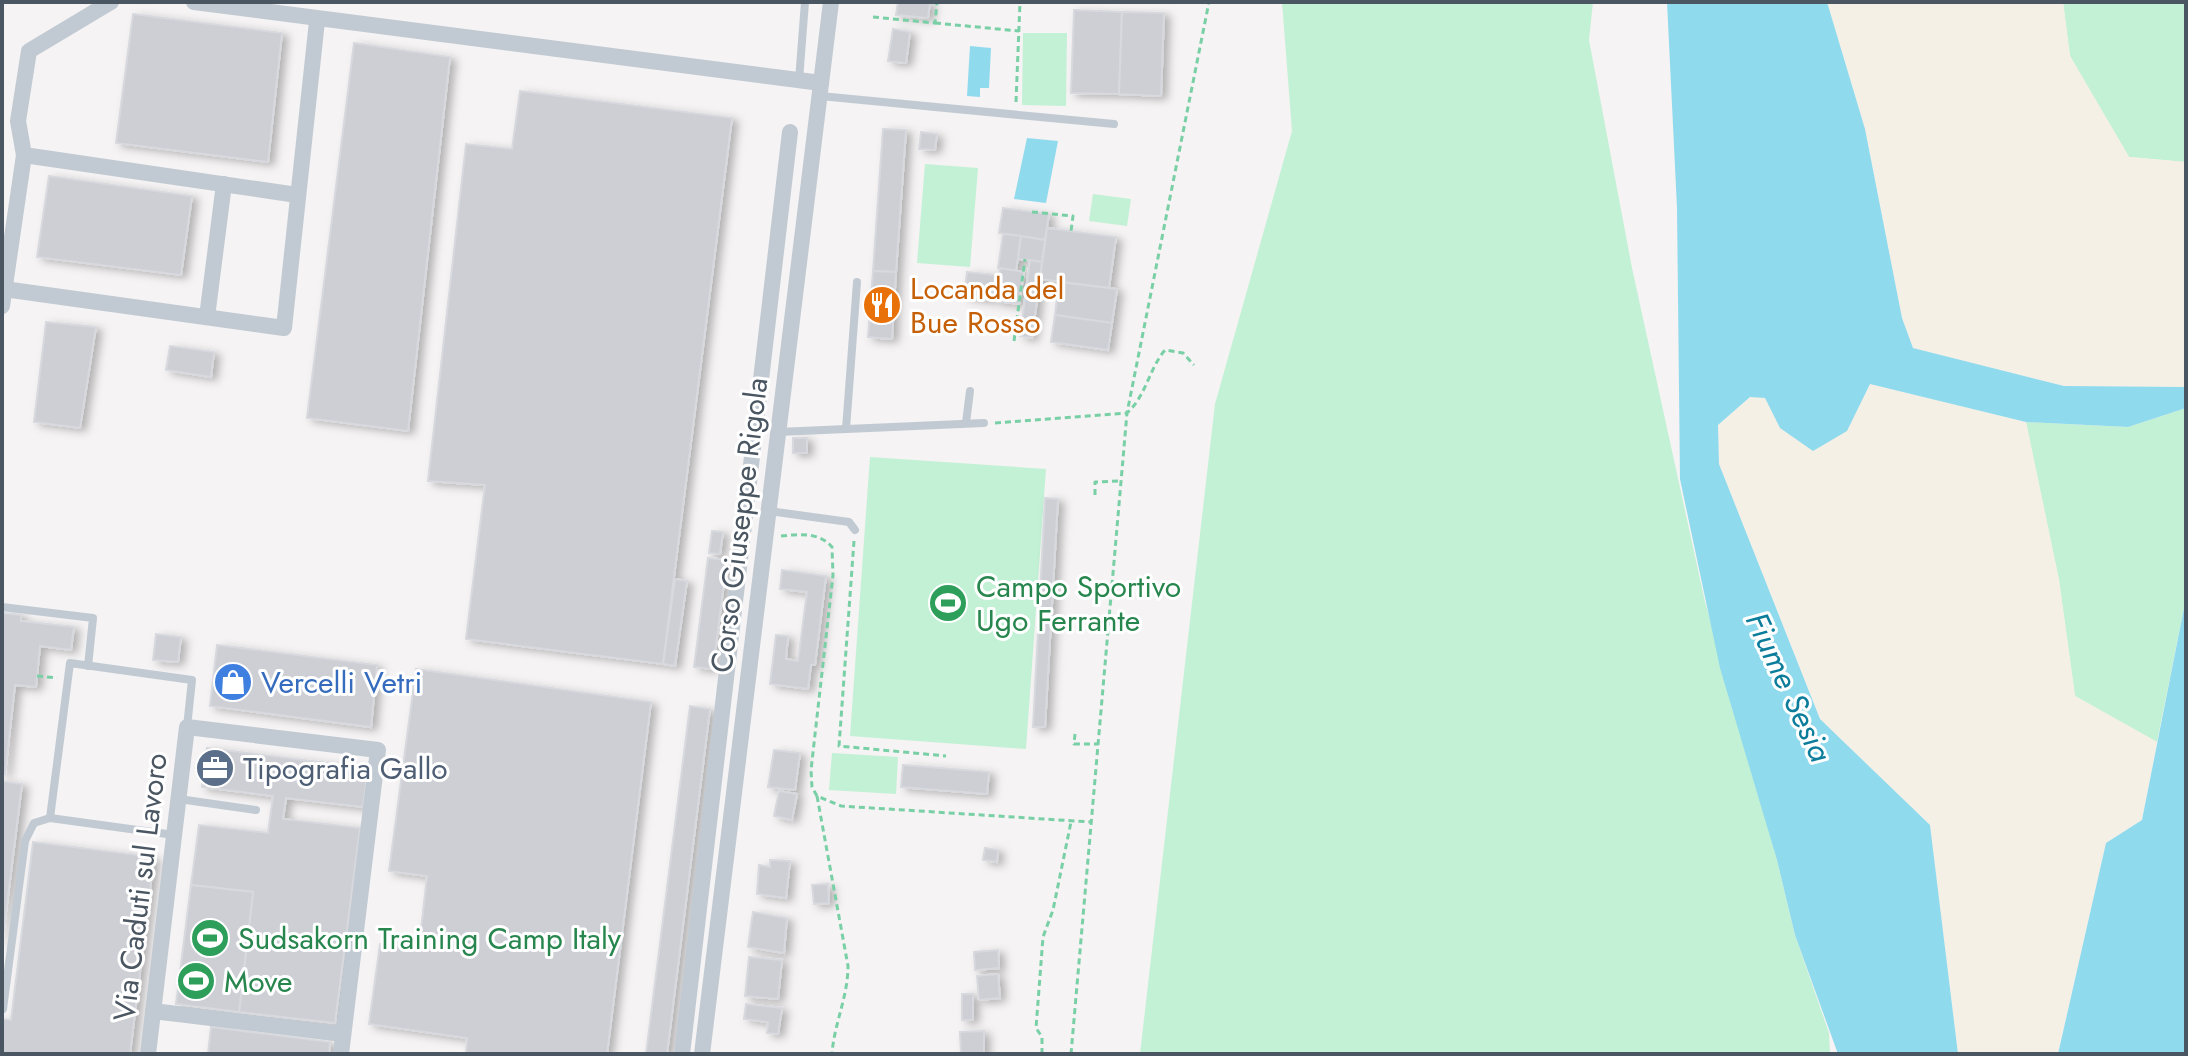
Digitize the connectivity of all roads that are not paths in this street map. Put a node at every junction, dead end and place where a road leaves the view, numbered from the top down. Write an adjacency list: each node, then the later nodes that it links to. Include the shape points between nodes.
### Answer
1 (111, 2): 10 (street, via 29,51 18,121)
2 (194, 2): 5 (street)
3 (805, 2): 6 (lane)
4 (831, 2): 7 (street, Corso Giuseppe Rigola)
5 (317, 21): 6 (street); 12 (street)
6 (799, 80): 7 (street)
7 (821, 89): 8 (lane); 20 (street, Corso Giuseppe Rigola)
8 (1114, 124)
9 (790, 132): 35 (street)
10 (24, 155): 11 (street); 14 (street)
11 (224, 184): 12 (street); 15 (street)
12 (297, 195): 15 (street, via 284,328)
13 (857, 282): 19 (lane)
14 (3, 298): 15 (street)
15 (207, 317)
16 (970, 391): 17 (lane)
17 (966, 423): 18 (lane); 19 (lane)
18 (984, 423)
19 (846, 429): 20 (lane)
20 (778, 432): 21 (street, Corso Giuseppe Rigola)
21 (769, 511): 22 (lane, via 849,522); 36 (street, Corso Giuseppe Rigola)
22 (855, 530)
23 (2, 607): 24 (lane, via 93,618)
24 (88, 666): 25 (lane, via 192,680); 28 (lane, via 70,663)
25 (187, 727): 26 (street, Via Caduti sul Lavoro); 32 (street, via 378,750)
26 (179, 799): 27 (lane); 29 (street, Via Caduti sul Lavoro)
27 (256, 810)
28 (50, 818): 29 (lane); 30 (lane, via 34,823 25,841)
29 (175, 835): 31 (street, Via Caduti sul Lavoro)
30 (3, 1009)
31 (153, 1011): 32 (street); 33 (street, Via Caduti sul Lavoro)
32 (343, 1034): 34 (street)
33 (148, 1054)
34 (341, 1054)
35 (682, 1054)
36 (702, 1054)

